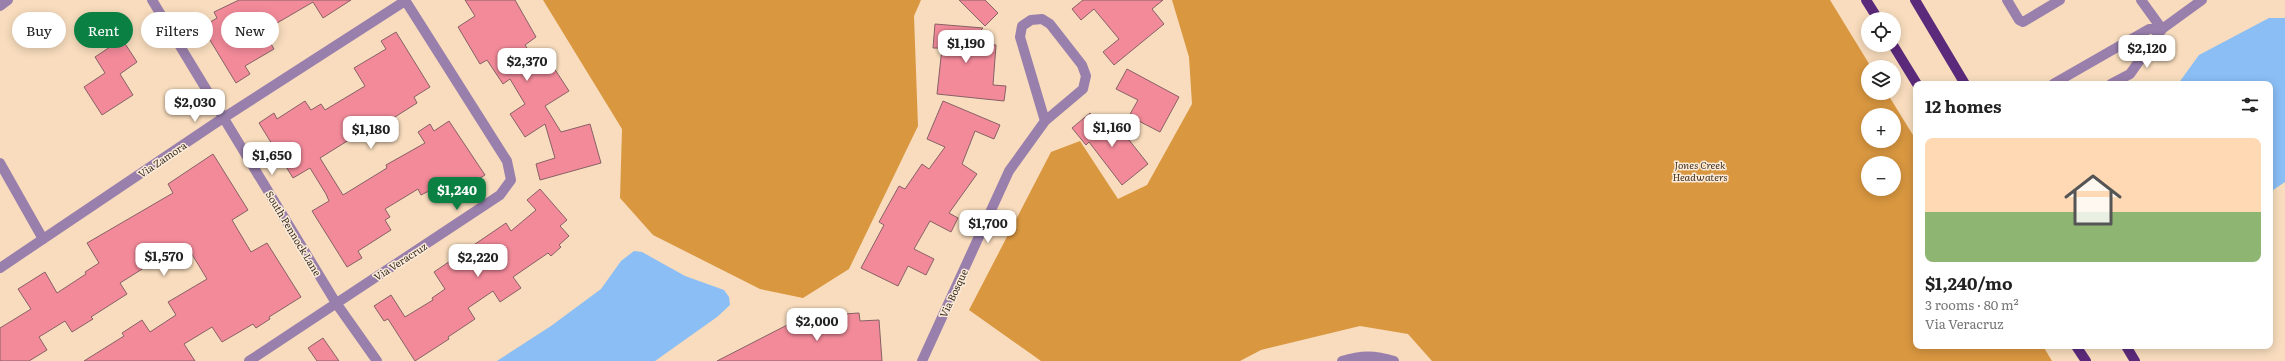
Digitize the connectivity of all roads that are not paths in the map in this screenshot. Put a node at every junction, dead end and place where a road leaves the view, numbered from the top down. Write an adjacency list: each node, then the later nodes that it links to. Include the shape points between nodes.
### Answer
1 (8, 0): 10 (street)
2 (152, 0): 18 (street, South Pennock Lane)
3 (405, 0): 18 (street, Via Zamora); 23 (street, Via Veracruz, via 507,161 511,180 500,195)
4 (1866, 0): 11 (main road)
5 (1915, 0): 15 (main road)
6 (2007, 0): 7 (street, via 2023,22)
7 (2060, 0)
8 (2141, 0): 12 (street)
9 (2202, 0): 12 (street)
10 (0, 6)
11 (1874, 12)
12 (2162, 29): 16 (street, via 2149,29); 17 (street, via 2130,74)
13 (1897, 52): 14 (main road)
14 (1914, 81)
15 (1963, 81)
16 (2058, 81)
17 (2117, 81)
18 (223, 118): 21 (street, Via Zamora); 23 (street, South Pennock Lane)
19 (1045, 121): 19 (street, Via Bosque, via 1083,89 1086,76 1082,65 1050,24 1042,19 1030,20 1022,26 1020,37); 28 (street, Via Bosque, via 1009,171)
20 (0, 163): 21 (street)
21 (43, 239): 22 (street, Via Zamora)
22 (0, 268)
23 (336, 303): 26 (street, Via Veracruz); 27 (street, South Pennock Lane)
24 (2078, 349): 31 (main road)
25 (2128, 349): 32 (main road)
26 (249, 361)
27 (377, 361)
28 (922, 361)
29 (1342, 361): 30 (street, via 1360,356 1378,356)
30 (1394, 361)
31 (2086, 361)
32 (2135, 361)

